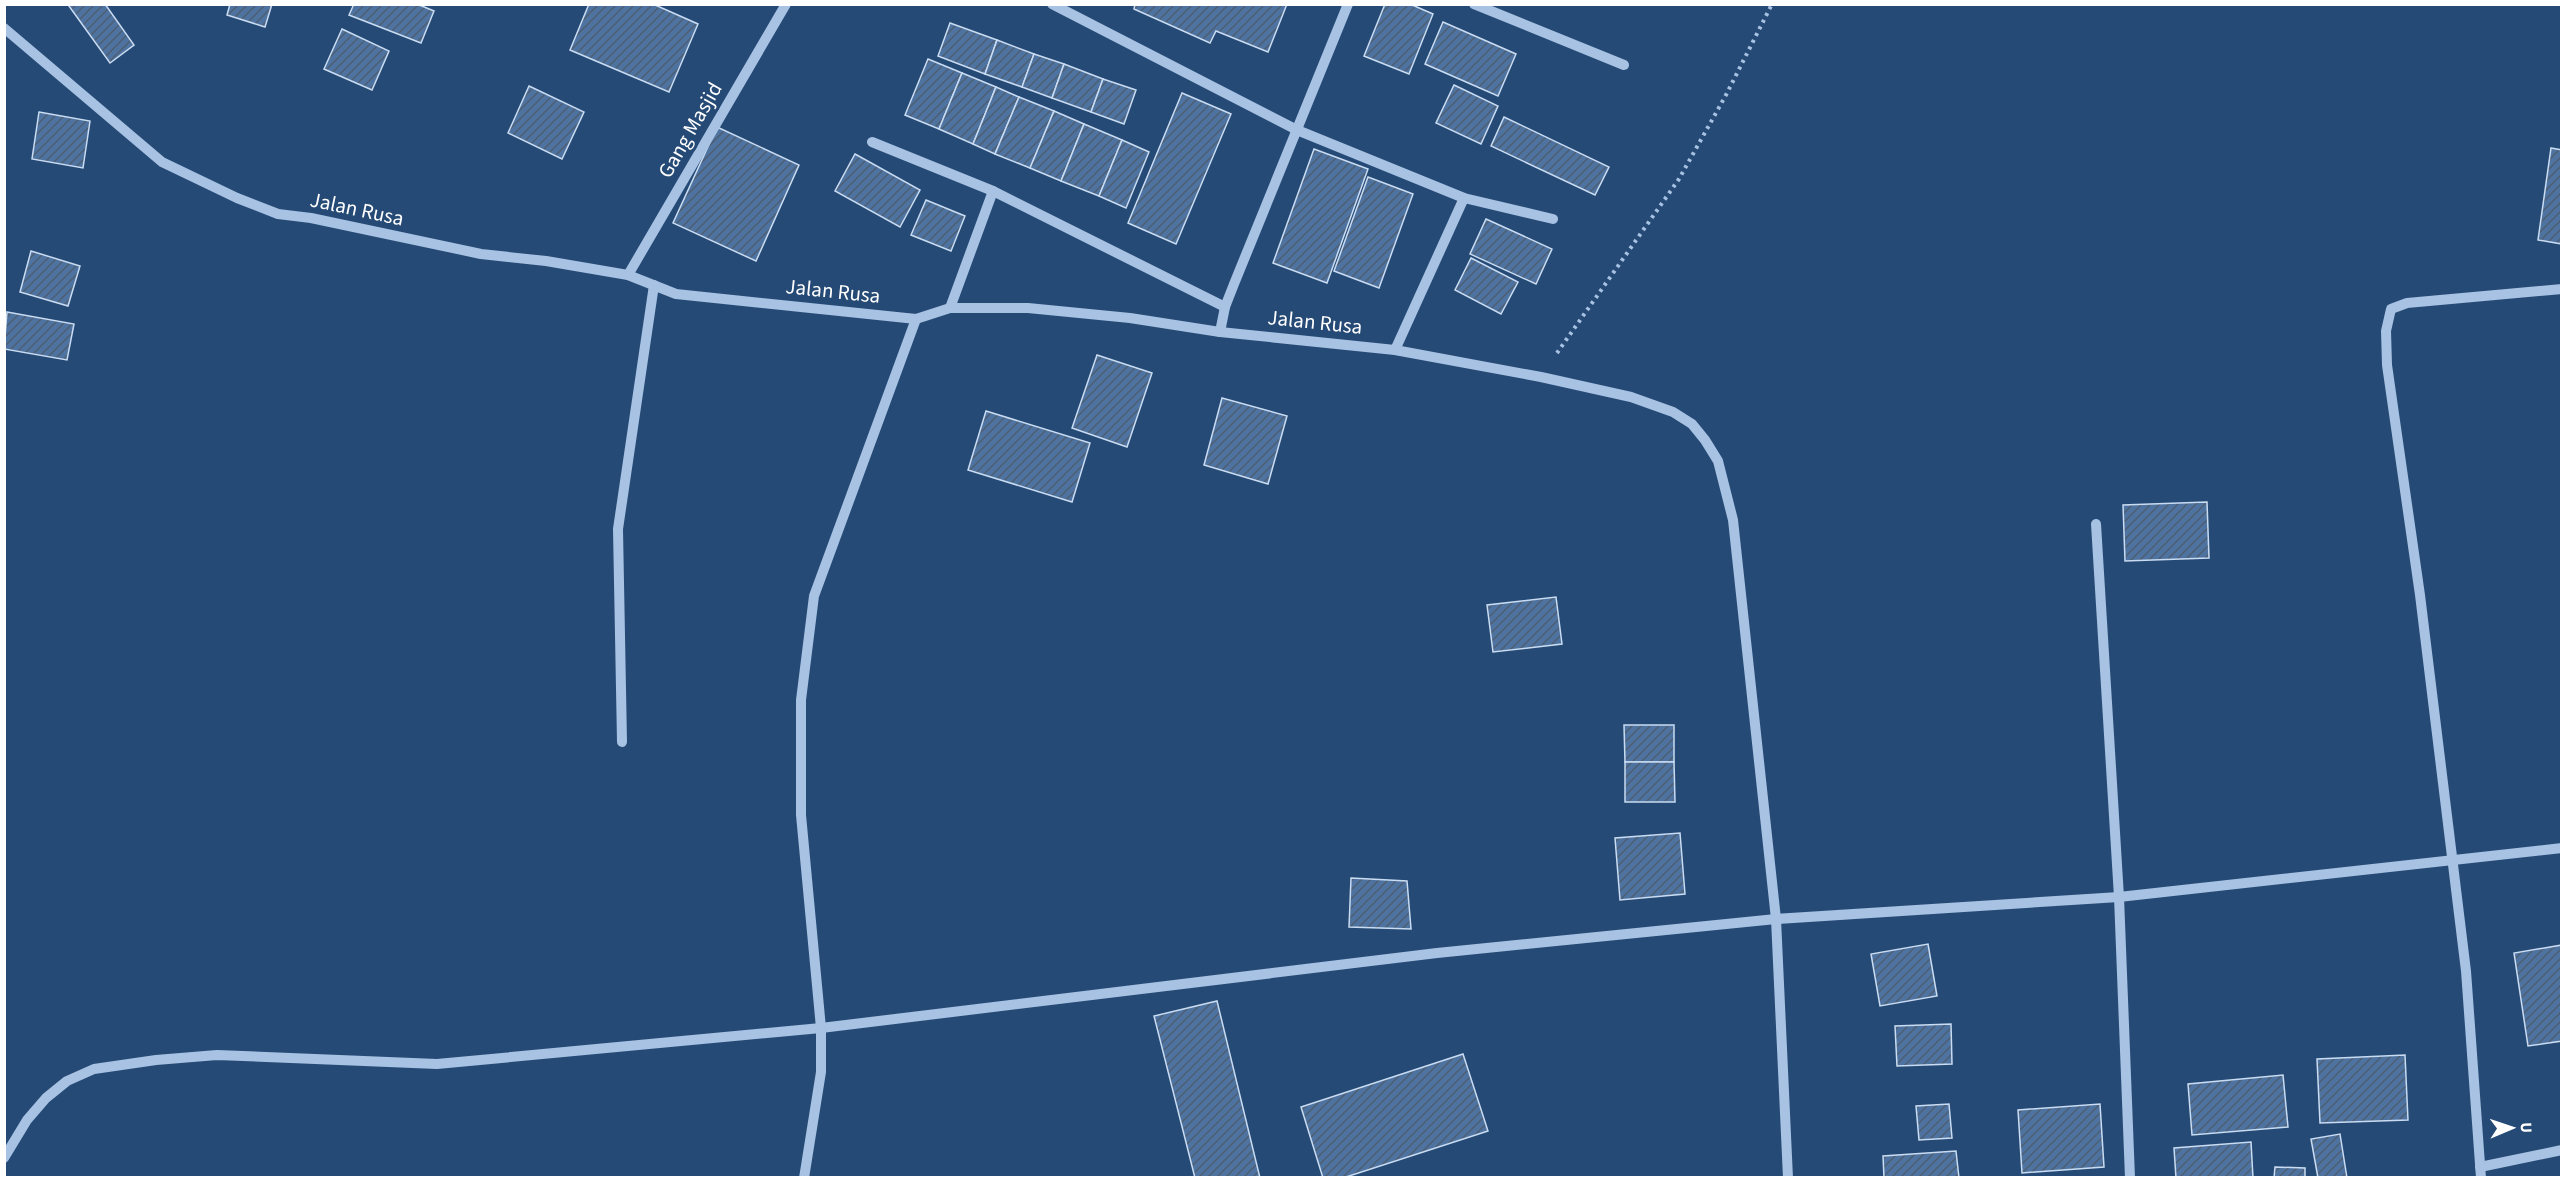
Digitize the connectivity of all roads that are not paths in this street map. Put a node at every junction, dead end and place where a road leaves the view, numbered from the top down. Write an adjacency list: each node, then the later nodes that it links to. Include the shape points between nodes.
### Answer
1 (786, 4): 12 (street, Gang Masjid)
2 (1052, 4): 7 (street)
3 (1348, 4): 7 (street)
4 (1474, 4): 6 (street)
5 (5, 28): 12 (street, Jalan Rusa, via 162,162 237,198 278,214 481,254)
6 (1624, 66)
7 (1297, 130): 10 (street); 15 (street)
8 (872, 142): 9 (street)
9 (993, 191): 15 (street); 16 (street)
10 (1464, 198): 11 (street); 19 (street)
11 (1553, 219)
12 (628, 275): 13 (street, Jalan Rusa)
13 (654, 285): 17 (street, Jalan Rusa, via 676,294); 21 (street, via 618,529)
14 (2562, 289): 23 (street, via 2407,303 2391,309 2386,331 2387,365 2420,595)
15 (1225, 306): 18 (street)
16 (950, 308): 17 (street, Jalan Rusa); 18 (street, Jalan Rusa, via 1028,309 1130,318)
17 (916, 319): 26 (street, via 814,596 801,700 801,815)
18 (1220, 332): 19 (street, Jalan Rusa)
19 (1395, 350): 25 (street, Jalan Rusa, via 1541,377 1658,405 1692,424 1705,440 1718,461 1733,520)
20 (2096, 524): 24 (street)
21 (622, 742)
22 (2562, 848): 23 (street)
23 (2451, 862): 24 (street); 29 (street, via 2466,971)
24 (2119, 897): 25 (street); 32 (street)
25 (1776, 919): 26 (street, via 1425,954); 31 (street, Jalan Rusa)
26 (821, 1028): 28 (street, via 436,1064 217,1055 94,1069 68,1081 46,1098); 30 (street, via 821,1072)
27 (2562, 1150): 29 (street)
28 (4, 1158)
29 (2481, 1172)
30 (804, 1178)
31 (1788, 1178)
32 (2130, 1178)

